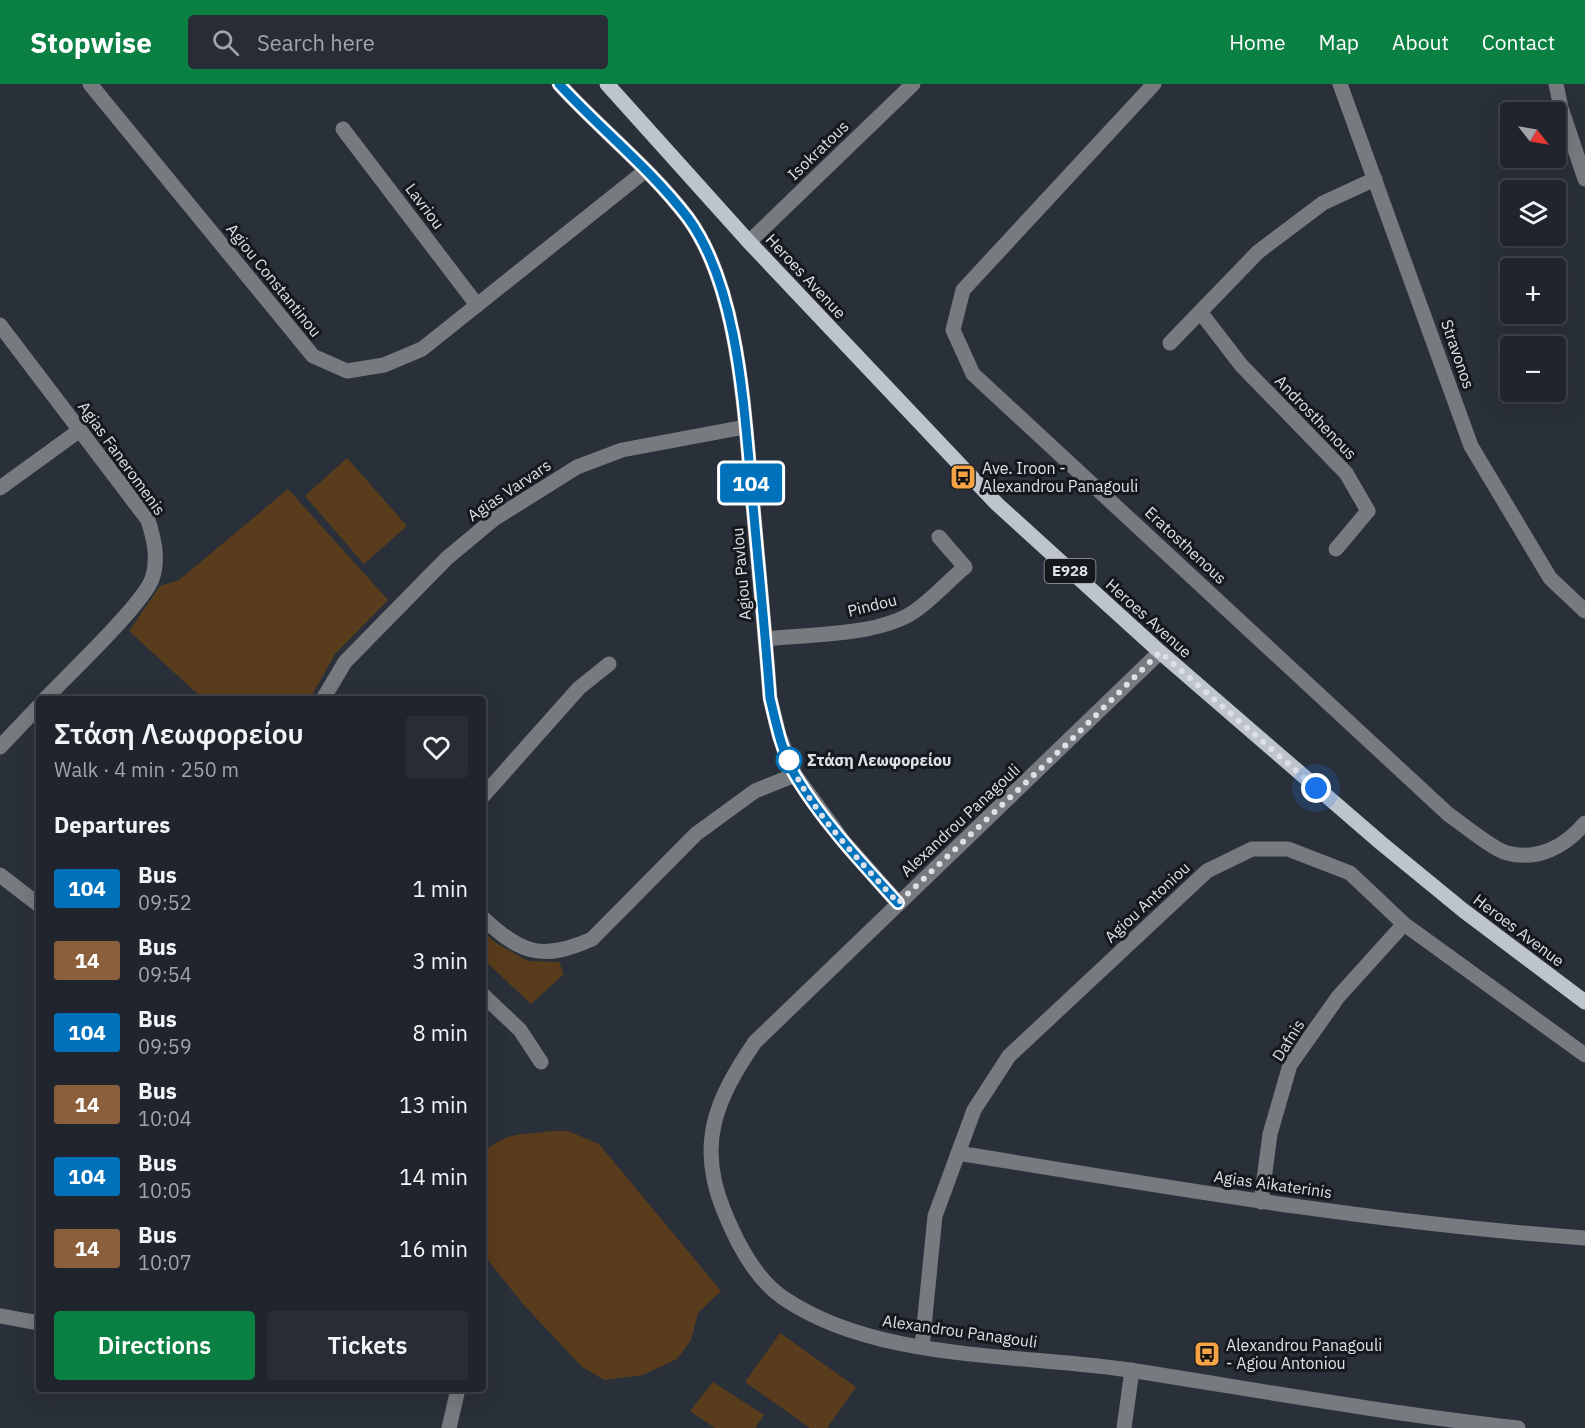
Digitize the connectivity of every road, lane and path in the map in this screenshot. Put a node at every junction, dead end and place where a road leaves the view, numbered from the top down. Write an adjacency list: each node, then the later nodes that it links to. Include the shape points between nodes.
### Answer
1 (90, 84): 13 (street, Agiou Constantinou, via 313,356 348,371 384,365 422,349)
2 (559, 84): 9 (street, Agiou Pavlou)
3 (607, 84): 12 (main road, Heroes Avenue / E928)
4 (913, 84): 12 (street, Isokratous)
5 (1154, 84): 32 (street, Eratosthenous, via 963,290 952,330 974,374 1448,814 1505,853 1542,855 1575,835)
6 (1340, 84): 10 (street, Stravonos)
7 (1556, 84): 11 (street)
8 (343, 129): 13 (street, Lavriou)
9 (645, 171): 13 (street, Agiou Constantinou); 17 (street, Agiou Pavlou, via 688,219 710,259 740,372)
10 (1375, 179): 14 (street, via 1323,202 1258,252); 22 (street, Stravonos, via 1471,446 1550,578)
11 (1585, 179)
12 (749, 242): 24 (main road, Heroes Avenue / E928, via 997,504)
13 (477, 305)
14 (1202, 313): 16 (street); 21 (street, Androsthenous, via 1241,365 1346,473 1368,511)
15 (0, 325): 18 (street, Agias Faneromenis)
16 (1170, 343)
17 (745, 427): 23 (street, Agiou Pavlou); 27 (street, Agias Varvars, via 622,450 577,467 494,519 447,558 345,662)
18 (80, 430): 19 (street); 26 (street, Agias Faneromenis, via 148,520 156,546 152,579 131,608)
19 (0, 488)
20 (939, 537): 23 (street, Pindou, via 965,567 912,613 864,629)
21 (1336, 549)
22 (1585, 612)
23 (765, 639): 30 (street, Agiou Pavlou, via 770,698)
24 (1160, 652): 35 (street, Alexandrou Panagouli); 39 (main road, Heroes Avenue / E928, via 1381,843)
25 (609, 664): 31 (street, via 579,688)
26 (48, 696)
27 (325, 696)
28 (36, 709): 29 (street)
29 (0, 747)
30 (795, 775): 35 (street, Agiou Pavlou, via 844,842); 36 (street, via 755,791 696,834 592,939 553,953 528,949 500,934)
31 (486, 793)
32 (1585, 824)
33 (2, 880): 34 (street)
34 (36, 903)
35 (898, 903): 47 (street, Alexandrou Panagouli, via 755,1042 734,1072 718,1104 711,1145 713,1185 734,1235 780,1296 822,1320 865,1336)
36 (486, 921)
37 (1404, 924): 40 (street, Agiou Antoniou); 42 (street, Agiou Antoniou, via 1350,873 1288,849 1252,849 1207,871 1009,1056 974,1110); 43 (street, Dafnis, via 1338,997 1290,1065 1270,1134)
38 (486, 998): 41 (street, via 520,1030)
39 (1585, 1002)
40 (1585, 1055)
41 (541, 1062)
42 (958, 1153): 43 (street, Agias Aikaterinis); 47 (street, Agiou Antoniou, via 935,1216)
43 (1261, 1202): 44 (street, Agias Aikaterinis, via 1507,1233)
44 (1585, 1238)
45 (0, 1316): 46 (street)
46 (36, 1322)
47 (922, 1347): 48 (street, Alexandrou Panagouli)
48 (1132, 1370): 51 (street); 52 (street, Alexandrou Panagouli)
49 (457, 1392): 50 (street)
50 (449, 1428)
51 (1124, 1428)
52 (1518, 1428)

